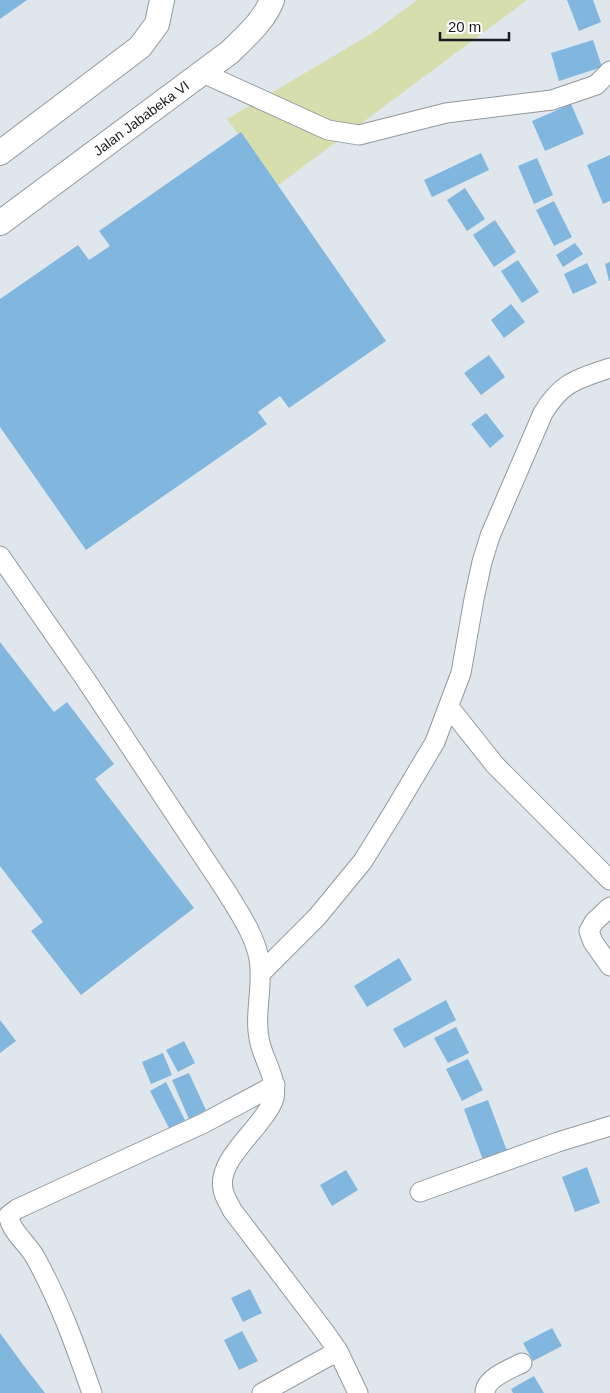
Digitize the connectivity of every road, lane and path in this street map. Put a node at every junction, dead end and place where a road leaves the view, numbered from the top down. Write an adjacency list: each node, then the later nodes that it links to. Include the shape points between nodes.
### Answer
1 (162, 0): 5 (street, via 157,24 140,47)
2 (272, 0): 4 (street, Jalan Jababeka VI, via 253,29)
3 (610, 71): 4 (street, via 596,85 552,100 446,113 359,134 328,130)
4 (203, 73): 6 (street, Jalan Jababeka VI)
5 (0, 153)
6 (0, 223)
7 (610, 368): 9 (street, via 563,388 543,413 490,536 474,599 462,673)
8 (0, 556): 13 (street, via 226,890 252,940 259,958)
9 (449, 707): 10 (street, via 495,765); 13 (street, via 435,742 363,860 317,917)
10 (610, 880)
11 (610, 907): 12 (street, via 589,931)
12 (610, 966)
13 (260, 974): 14 (street, via 257,1028)
14 (275, 1085): 17 (street, via 274,1099 265,1115 226,1165 222,1187 232,1210); 19 (street, via 204,1123 17,1209 9,1216 11,1225 35,1256 56,1296)
15 (610, 1126): 16 (street)
16 (420, 1192)
17 (338, 1351): 20 (street); 21 (street)
18 (522, 1363): 22 (street, via 489,1382)
19 (92, 1393)
20 (262, 1393)
21 (358, 1393)
22 (485, 1393)

